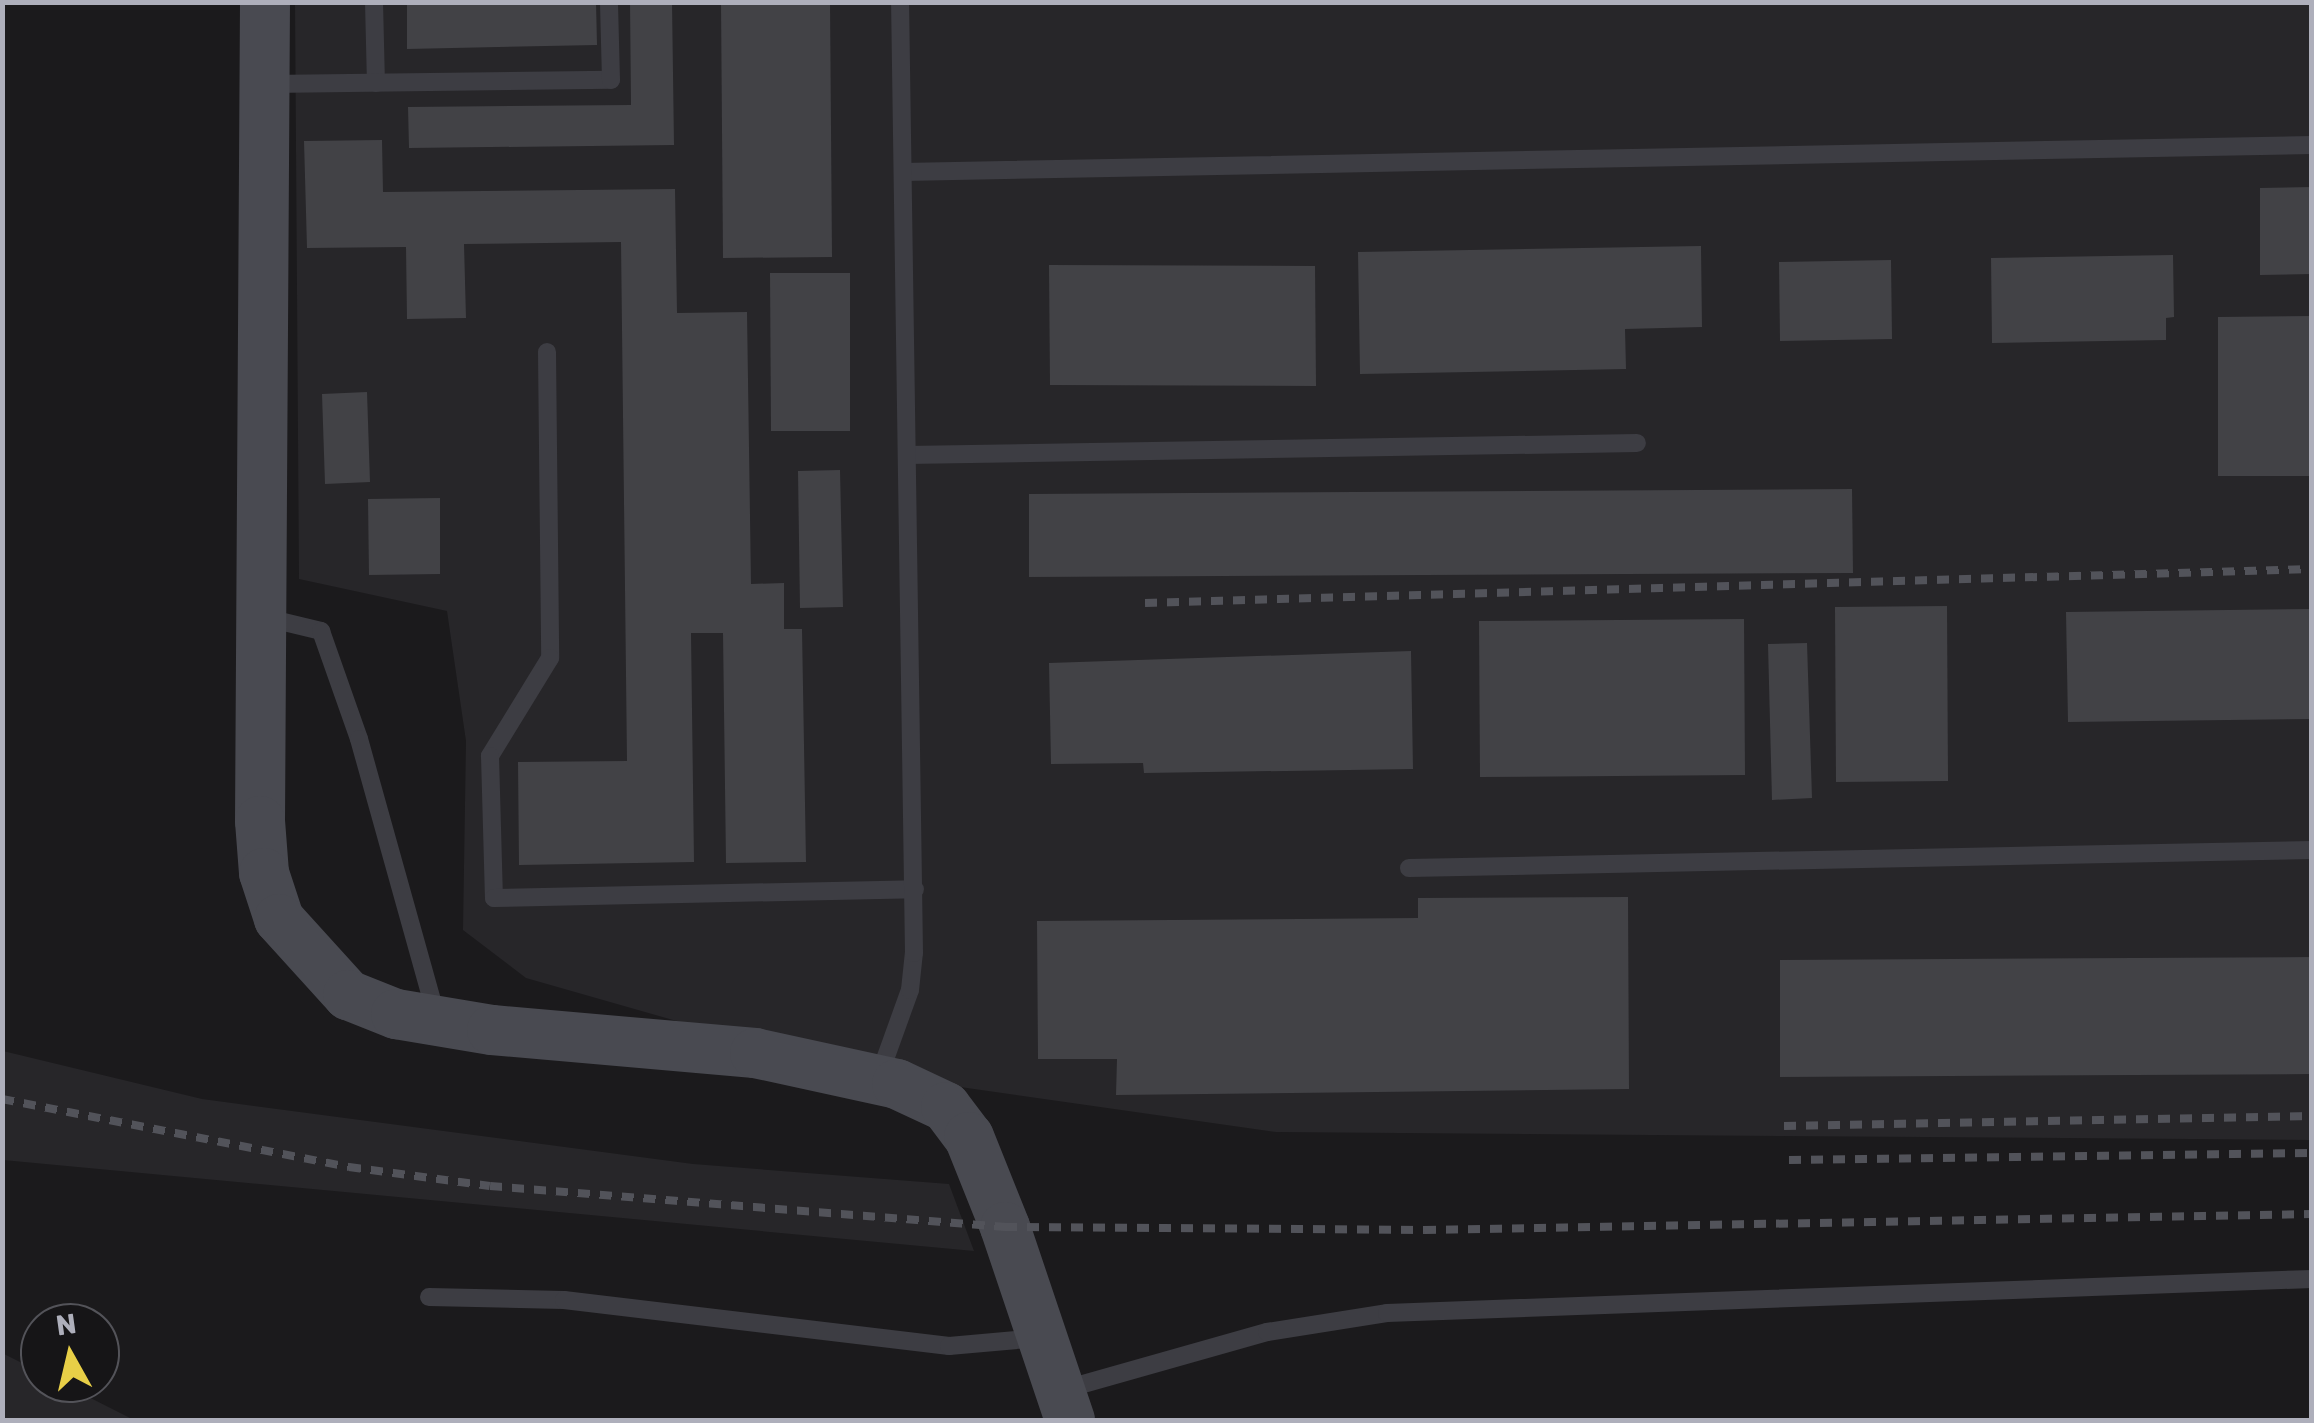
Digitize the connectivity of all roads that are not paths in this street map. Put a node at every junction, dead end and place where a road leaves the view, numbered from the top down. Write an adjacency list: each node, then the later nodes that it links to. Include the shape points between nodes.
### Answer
1 (374, 2): 5 (lane)
2 (609, 2): 5 (lane, via 611,80)
3 (900, 2): 8 (lane)
4 (259, 12): 6 (street)
5 (376, 83): 6 (lane)
6 (264, 84): 12 (street)
7 (2312, 146): 8 (lane)
8 (903, 172): 11 (lane)
9 (547, 352): 15 (lane, via 550,658 490,756 494,898)
10 (1637, 443): 11 (lane)
11 (908, 455): 15 (lane)
12 (260, 616): 16 (lane, via 321,631 359,739); 16 (street, via 260,821 264,873 278,920 348,995)
13 (2312, 850): 14 (lane)
14 (1409, 868)
15 (915, 889): 17 (lane, via 910,990)
16 (439, 1024): 17 (street, via 755,1053)
17 (878, 1079): 20 (street, via 946,1107 969,1137)
18 (2312, 1280): 21 (lane, via 1387,1313 1267,1332)
19 (429, 1297): 20 (lane, via 564,1300 948,1346)
20 (1039, 1338): 21 (street)
21 (1064, 1406)

